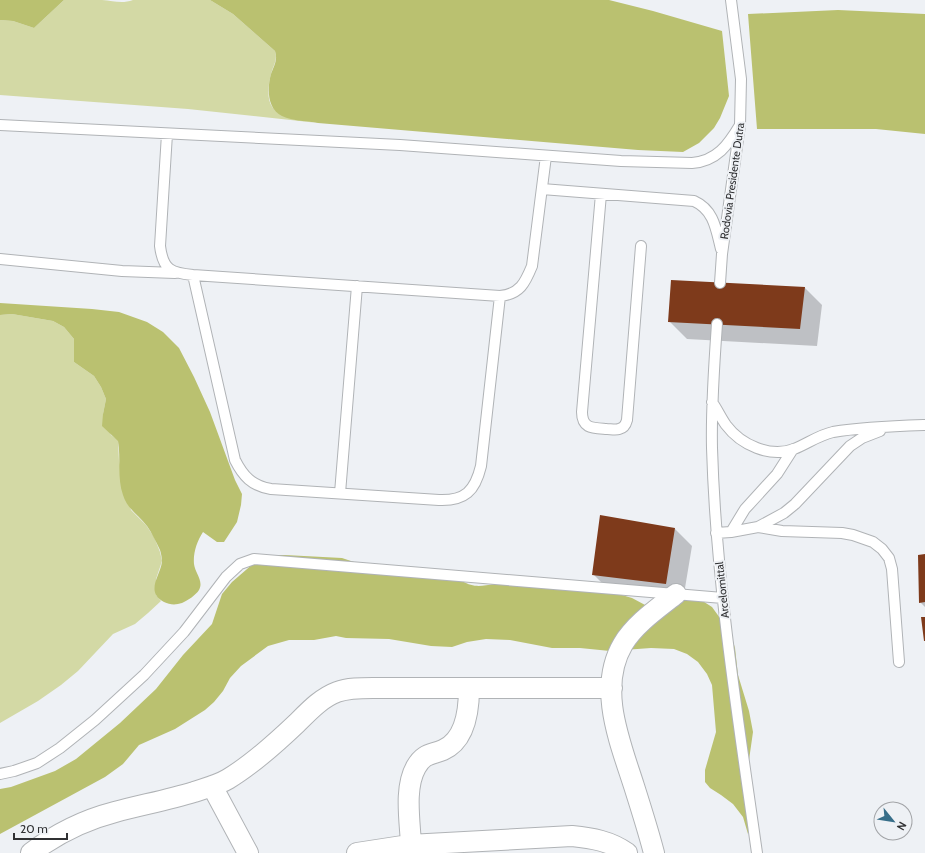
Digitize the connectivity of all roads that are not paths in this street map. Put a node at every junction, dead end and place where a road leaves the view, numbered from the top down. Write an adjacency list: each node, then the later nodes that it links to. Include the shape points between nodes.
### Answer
1 (731, 0): 3 (lane, Rodovia Presidente Dutra, via 741,79)
2 (0, 125): 4 (lane)
3 (740, 125): 5 (lane, via 716,155 702,162 621,161); 9 (lane, Rodovia Presidente Dutra)
4 (166, 134): 5 (lane, via 400,145); 11 (lane, via 160,246 166,265 172,271)
5 (546, 156): 6 (lane)
6 (542, 189): 7 (lane); 15 (lane, via 534,256 529,273 518,290)
7 (601, 194): 8 (lane, via 582,412 583,421 591,428 619,429 627,420); 9 (lane, via 694,201 707,209 711,216)
8 (641, 246)
9 (722, 254): 13 (lane, Rodovia Presidente Dutra)
10 (0, 259): 11 (lane)
11 (181, 274): 12 (lane)
12 (193, 275): 14 (lane); 21 (lane, via 235,460 244,475 249,481 263,488)
13 (720, 283)
14 (357, 286): 15 (lane); 21 (lane)
15 (500, 296): 21 (lane, via 481,466 471,490 465,496 448,500)
16 (717, 324): 17 (lane, Arcelomittal)
17 (712, 402): 20 (lane, via 727,426 751,445 773,452); 24 (lane, Arcelomittal)
18 (925, 424): 19 (lane)
19 (889, 427): 20 (lane, via 832,432); 22 (lane, via 850,446 795,504)
20 (793, 449): 23 (lane, via 777,474 746,509)
21 (340, 493)
22 (758, 527): 23 (lane); 27 (lane, via 782,531 842,533 865,538 882,549 889,558 892,569)
23 (731, 532): 24 (lane)
24 (716, 534): 26 (lane, Arcelomittal)
25 (676, 594): 26 (lane); 29 (street, via 632,631 617,656); 30 (lane, via 254,560 240,564 226,577 184,632 144,675 95,720 37,763)
26 (723, 598): 38 (lane, Arcelomittal)
27 (899, 662)
28 (469, 688): 29 (street); 31 (street, via 373,688 338,692 311,709 245,768); 32 (street, via 466,720 459,734 444,750 430,753 422,759 412,775 409,784)
29 (612, 688): 37 (street, via 612,707 617,729)
30 (0, 774)
31 (212, 786): 33 (street, via 85,822); 34 (street)
32 (411, 845): 35 (street); 36 (street, via 572,836 609,842)
33 (30, 853)
34 (248, 853)
35 (357, 853)
36 (627, 853)
37 (654, 853)
38 (757, 853)

